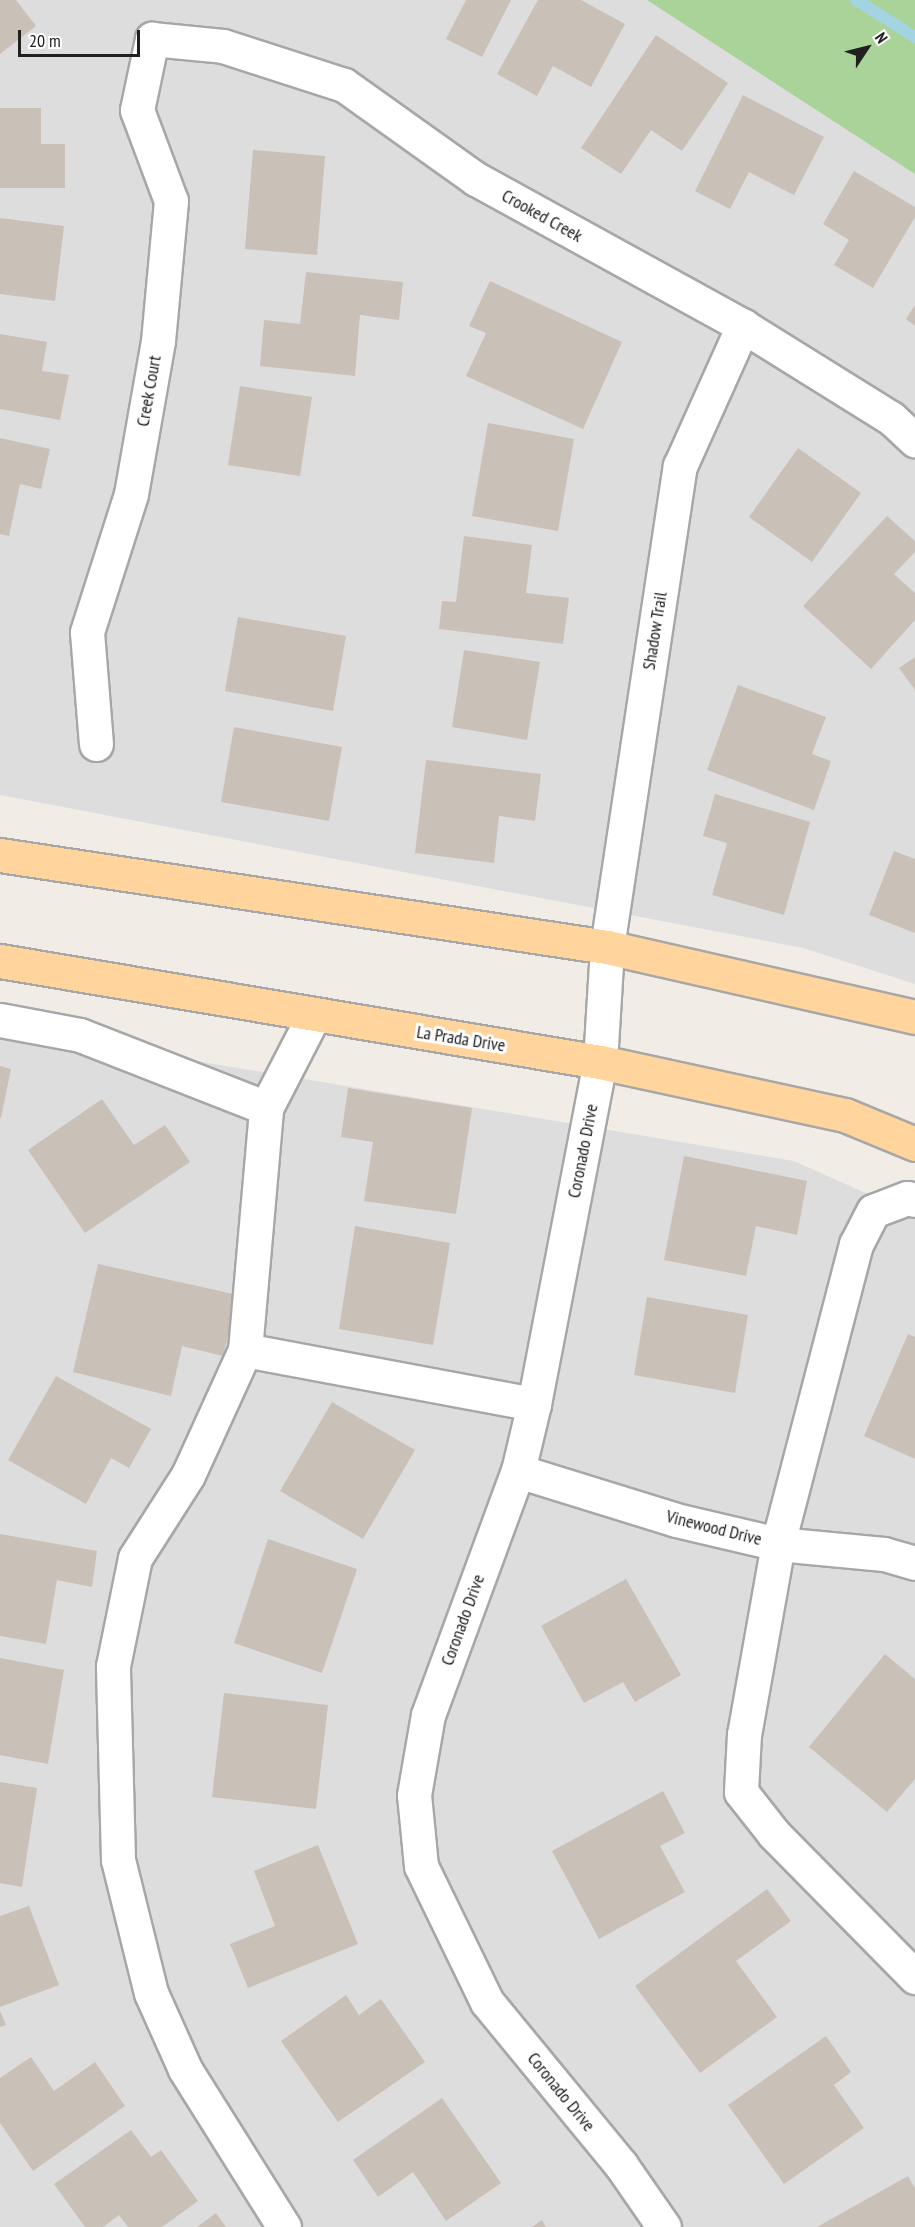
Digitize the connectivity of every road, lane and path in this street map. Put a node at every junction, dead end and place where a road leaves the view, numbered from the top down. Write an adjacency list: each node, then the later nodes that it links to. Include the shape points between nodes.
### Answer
1 (152, 39): 2 (street, Crooked Creek, via 223,46 344,85 476,179); 4 (street, Creek Court, via 137,110 171,201 158,341 131,494 87,632)
2 (743, 326): 3 (street, Crooked Creek, via 891,418); 6 (street, Shadow Trail, via 680,466)
3 (915, 440)
4 (96, 744)
5 (0, 855): 6 (main road)
6 (607, 947): 9 (main road); 11 (street, Coronado Drive)
7 (0, 961): 8 (main road, La Prada Drive)
8 (314, 1015): 11 (main road, La Prada Drive); 12 (street)
9 (915, 1017)
10 (0, 1020): 12 (street, via 80,1035)
11 (600, 1062): 13 (main road, La Prada Drive, via 845,1115); 16 (street, Coronado Drive)
12 (266, 1108): 15 (street)
13 (915, 1144)
14 (915, 1200): 18 (street, via 907,1198 873,1211 856,1244)
15 (245, 1350): 16 (street); 21 (street, via 188,1475 135,1558 113,1666 111,1739 118,1860 152,1994 185,2068)
16 (534, 1404): 17 (street, Coronado Drive)
17 (518, 1471): 18 (street, Vinewood Drive, via 676,1520); 22 (street, Coronado Drive, via 428,1715 414,1795 421,1866 487,2002 621,2165)
18 (778, 1544): 19 (street, Vinewood Drive, via 884,1554); 20 (street, via 744,1734 741,1792 774,1834)
19 (915, 1563)
20 (915, 1977)
21 (284, 2227)
22 (664, 2227)

